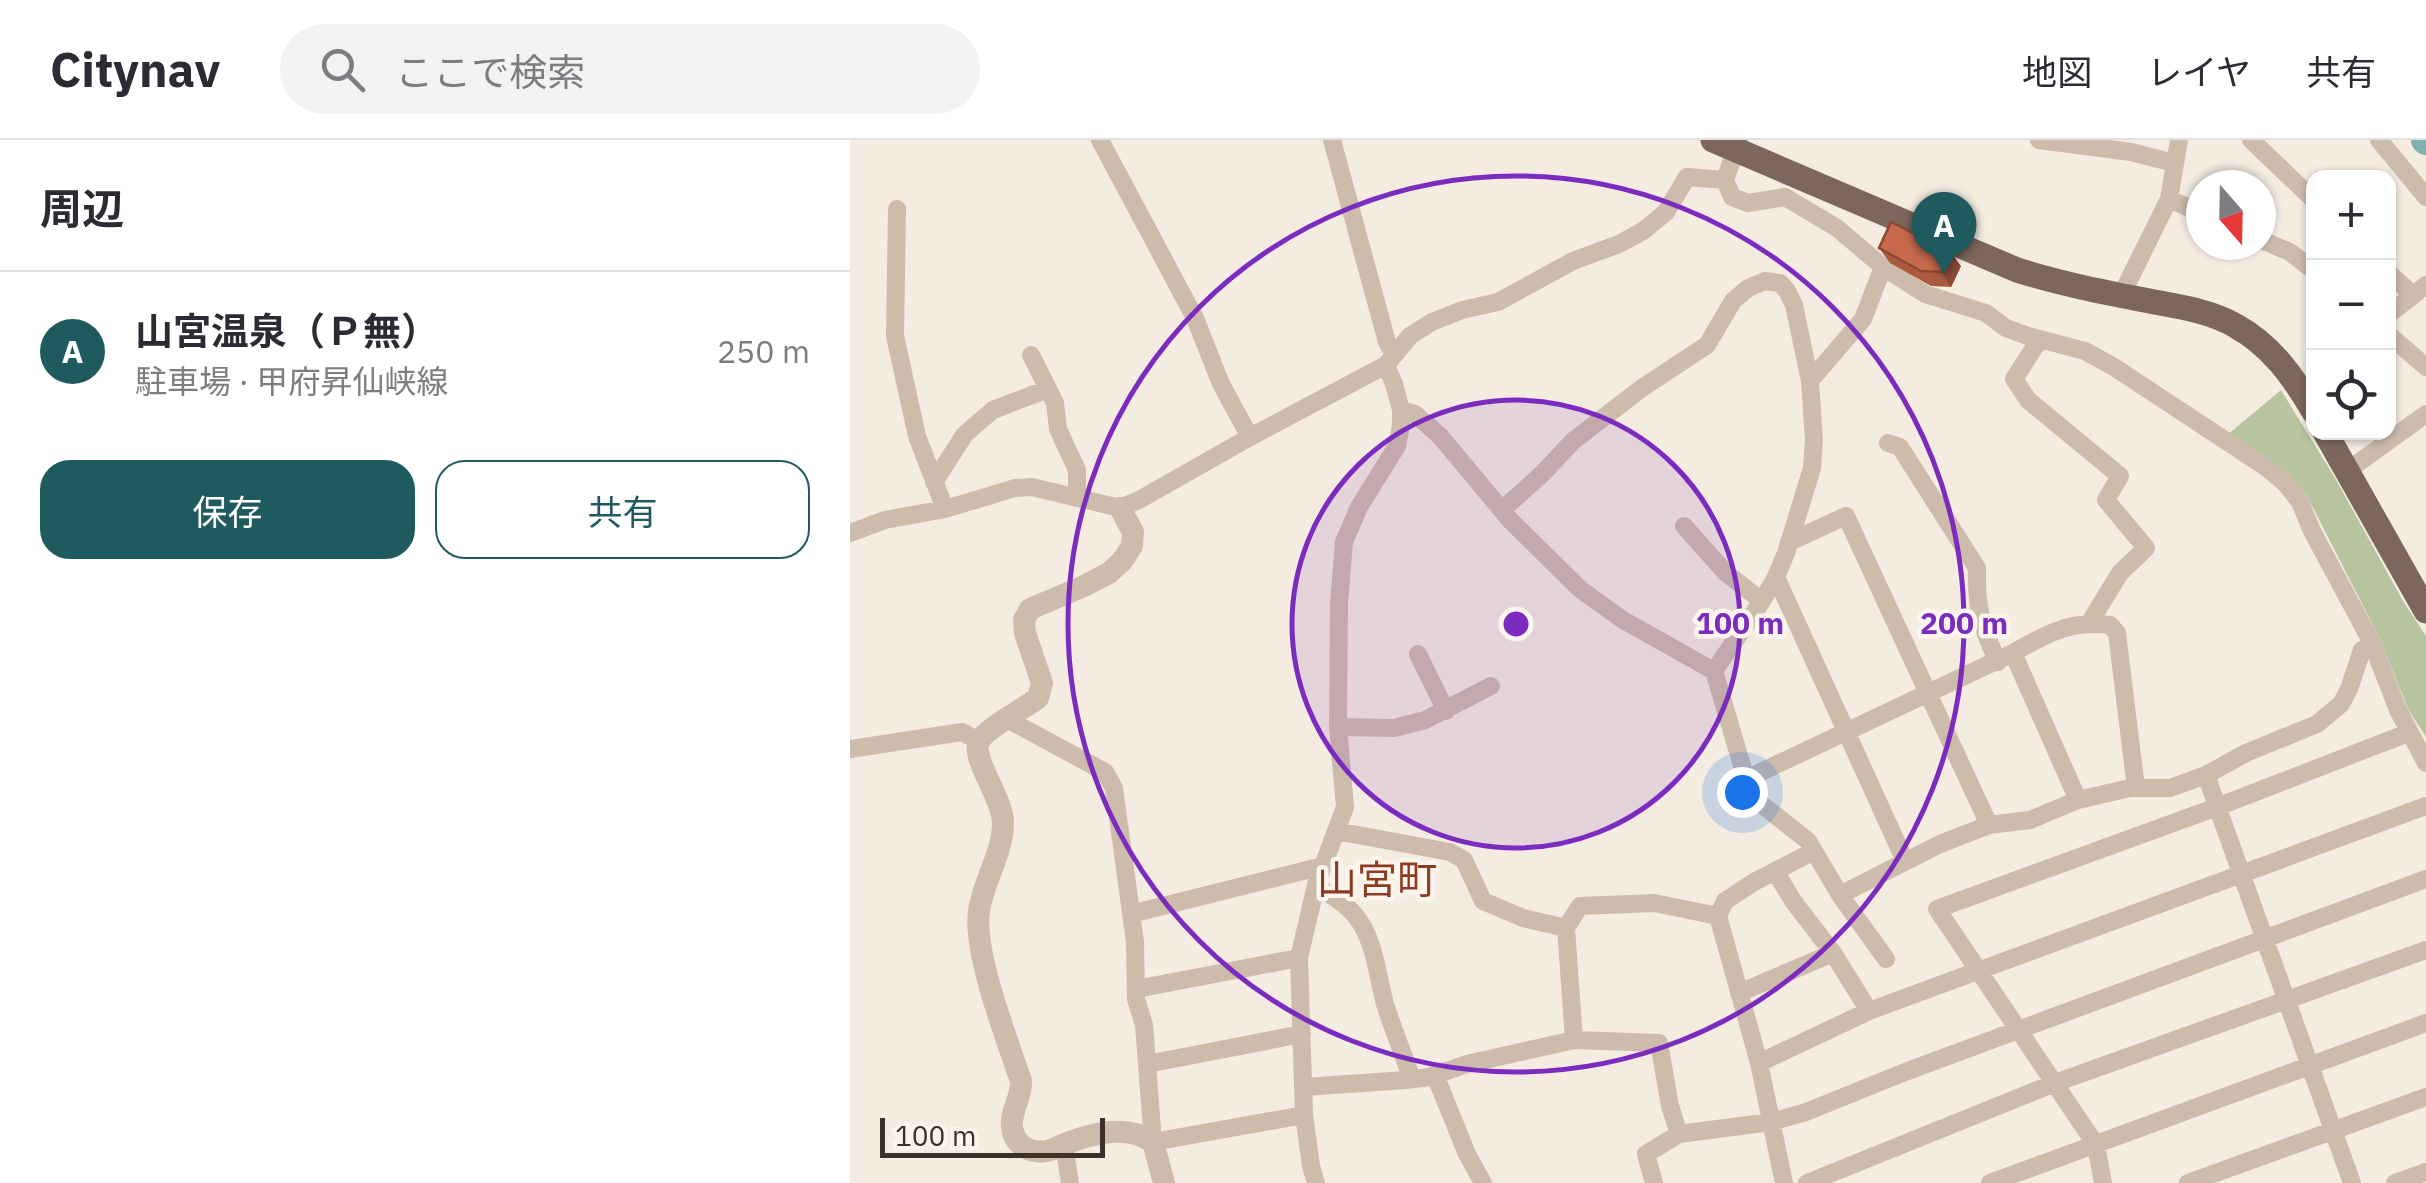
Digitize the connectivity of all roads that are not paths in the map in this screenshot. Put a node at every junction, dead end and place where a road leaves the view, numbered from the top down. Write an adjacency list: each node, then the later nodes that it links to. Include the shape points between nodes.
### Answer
1 (1100, 140): 32 (street)
2 (1332, 140): 25 (street)
3 (2040, 140): 8 (street)
4 (2179, 140): 8 (street)
5 (2251, 140): 10 (street)
6 (2380, 140): 11 (street)
7 (1729, 143): 9 (street); 20 (main road, via 2018,270)
8 (2174, 163): 12 (street)
9 (1725, 180): 17 (street, via 1732,197 1748,203 1785,197 1838,228); 25 (street, via 1686,177 1666,212 1643,231 1498,302 1432,322)
10 (2306, 192)
11 (2426, 197)
12 (2170, 199): 13 (street); 20 (street)
13 (2186, 206)
14 (897, 209): 36 (street, via 895,336)
15 (2276, 246): 16 (street)
16 (2306, 265)
17 (1883, 267): 22 (street, via 1925,294); 27 (street, via 1863,319)
18 (2396, 277): 19 (street)
19 (2419, 290): 21 (street)
20 (2121, 296): 29 (main road, via 2208,313 2238,327 2281,362)
21 (2396, 309)
22 (2040, 339): 47 (street, via 2014,379 2028,400 2120,476 2106,500 2146,548 2120,573); 48 (street, via 2114,366 2285,482)
23 (2396, 341): 26 (street)
24 (1032, 355): 28 (street)
25 (1390, 360): 30 (street); 32 (street)
26 (2426, 367)
27 (1810, 381): 40 (street, via 1788,291 1766,281 1748,288 1707,345 1573,441); 43 (street, via 1812,468)
28 (1048, 389): 36 (street, via 994,410 966,434); 37 (street, via 1077,470)
29 (2306, 399)
30 (1401, 410): 40 (street, via 1440,436); 56 (street, via 1396,446 1344,542)
31 (2426, 414): 35 (street)
32 (1250, 437): 38 (street)
33 (2330, 440): 35 (main road)
34 (1888, 443): 50 (street, via 1900,447 1977,568 1982,628)
35 (2348, 471): 46 (main road)
36 (934, 482): 39 (street)
37 (1077, 498): 38 (street); 39 (street, via 1014,488)
38 (1120, 508): 55 (street, via 1133,532 1122,561 1030,609 1024,620 1042,690)
39 (944, 509): 42 (street)
40 (1502, 510): 51 (street, via 1580,588)
41 (1684, 526): 45 (street)
42 (850, 533)
43 (1789, 542): 44 (street); 53 (street, via 1846,516)
44 (1776, 577): 45 (street); 57 (street)
45 (1762, 601): 51 (street)
46 (2426, 612)
47 (2090, 622): 50 (street, via 2052,630); 64 (street, via 2117,633)
48 (2372, 643): 58 (street); 62 (street, via 2362,650 2349,689 2330,714)
49 (1418, 654): 54 (street)
50 (2006, 658): 53 (street); 65 (street)
51 (1714, 671): 63 (street)
52 (1490, 686): 54 (street)
53 (1928, 694): 57 (street); 68 (street)
54 (1446, 711): 56 (street, via 1394,728)
55 (1008, 719): 59 (street); 78 (street, via 1110,778)
56 (1338, 728): 69 (street, via 1345,807)
57 (1847, 733): 63 (street); 71 (street)
58 (2408, 733): 61 (street); 67 (street)
59 (979, 741): 60 (street, via 962,732); 108 (street, via 1004,826 978,922 1020,1081 1011,1123 1025,1149)
60 (850, 749)
61 (2426, 763)
62 (2206, 775): 64 (street, via 2170,788); 67 (street)
63 (1746, 779): 70 (street, via 1752,796)
64 (2136, 788): 65 (street)
65 (2078, 800): 68 (street, via 2030,820)
66 (2426, 806): 74 (street)
67 (2217, 807): 74 (street); 86 (street, via 1937,909)
68 (1989, 824): 71 (street)
69 (1336, 831): 72 (street); 80 (street, via 1450,852 1464,860 1483,901)
70 (1814, 851): 73 (street); 77 (street)
71 (1905, 861): 77 (street)
72 (1324, 866): 76 (street); 78 (street)
73 (1776, 871): 79 (street, via 1725,902); 83 (street)
74 (2241, 874): 81 (street); 86 (street)
75 (2426, 879): 81 (street)
76 (1316, 885): 84 (street); 99 (street, via 1342,902 1363,928)
77 (1840, 895): 85 (street)
78 (1131, 914): 87 (street)
79 (1718, 916): 80 (street, via 1654,902 1580,906); 88 (street)
80 (1566, 928): 94 (street)
81 (2263, 938): 89 (street); 92 (street)
82 (2426, 950): 89 (street)
83 (1833, 952): 88 (street); 90 (street)
84 (1299, 958): 87 (street); 93 (street)
85 (1886, 959)
86 (1979, 970): 90 (street); 92 (street)
87 (1136, 988): 96 (street)
88 (1739, 993): 95 (street)
89 (2286, 1001): 97 (street); 100 (street)
90 (1869, 1011): 95 (street)
91 (2426, 1023): 97 (street)
92 (2019, 1029): 100 (street); 104 (street)
93 (1302, 1034): 96 (street); 101 (street)
94 (1574, 1040): 98 (street); 106 (street, via 1659,1043)
95 (1759, 1062): 104 (street)
96 (1147, 1064): 107 (street)
97 (2309, 1066): 105 (street); 109 (street)
98 (1435, 1074): 99 (street); 114 (street)
99 (1412, 1080): 101 (street)
100 (2055, 1083): 109 (street); 117 (street)
101 (1304, 1087): 103 (street)
102 (2426, 1097): 105 (street)
103 (1304, 1115): 107 (street); 113 (street)
104 (1771, 1122): 106 (street); 116 (street)
105 (2333, 1131): 120 (street); 121 (street)
106 (1679, 1134): 115 (street, via 1646,1154)
107 (1152, 1142): 108 (street, via 1120,1132); 112 (street)
108 (1064, 1144): 111 (street)
109 (2096, 1145): 118 (street); 119 (street)
110 (2426, 1172): 122 (street)
111 (1070, 1183)
112 (1164, 1183)
113 (1316, 1183)
114 (1483, 1183)
115 (1654, 1183)
116 (1784, 1183)
117 (1807, 1183)
118 (1990, 1183)
119 (2102, 1183)
120 (2188, 1183)
121 (2352, 1183)
122 (2395, 1183)

